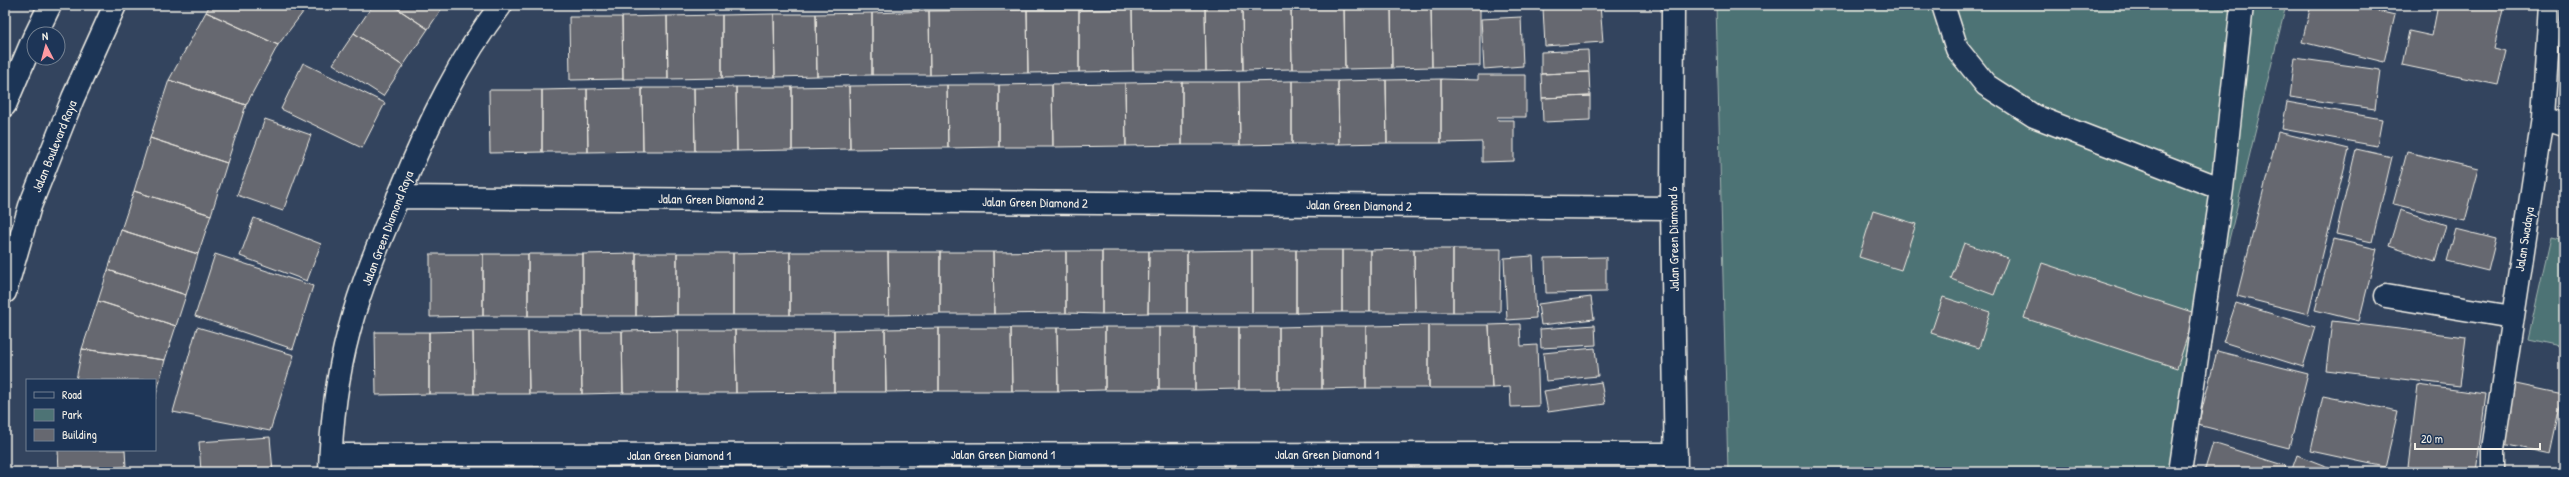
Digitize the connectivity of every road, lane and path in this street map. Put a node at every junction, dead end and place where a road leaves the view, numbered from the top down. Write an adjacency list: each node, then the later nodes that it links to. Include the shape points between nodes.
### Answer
1 (50, 5): 8 (street)
2 (116, 5): 16 (street, Jalan Boulevard Raya, via 73,98 30,206)
3 (501, 5): 14 (street, Jalan Green Diamond Raya, via 462,62 439,103)
4 (1673, 5): 15 (street, Jalan Green Diamond 6)
5 (1943, 5): 13 (street, via 1957,49 1986,85 2034,116)
6 (2242, 5): 13 (street)
7 (2550, 5): 11 (street, Jalan Swadaya)
8 (40, 26)
9 (26, 56): 10 (street)
10 (5, 105)
11 (2543, 118): 12 (street); 18 (street, Jalan Swadaya)
12 (2564, 125)
13 (2222, 189): 21 (street)
14 (398, 197): 15 (street, Jalan Green Diamond 2); 19 (street, Jalan Green Diamond Raya, via 376,248 349,331 337,397)
15 (1672, 208): 20 (street, Jalan Green Diamond 6)
16 (5, 292)
17 (2386, 296): 18 (street)
18 (2512, 317): 22 (street, Jalan Swadaya)
19 (330, 463): 20 (street, Jalan Green Diamond 1)
20 (1676, 463)
21 (2180, 472)
22 (2493, 472)

